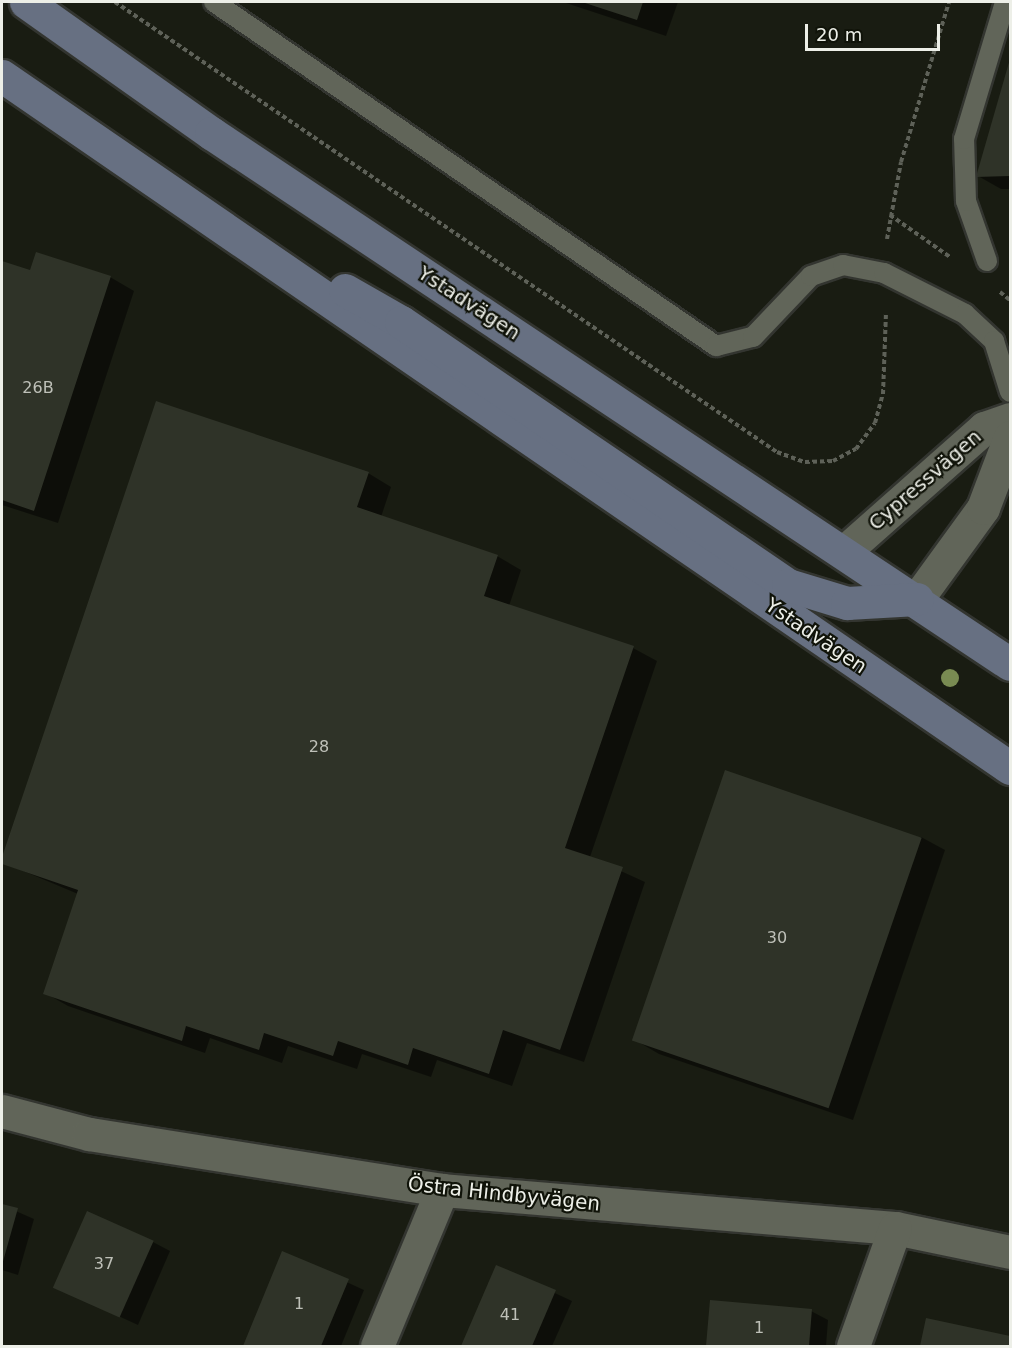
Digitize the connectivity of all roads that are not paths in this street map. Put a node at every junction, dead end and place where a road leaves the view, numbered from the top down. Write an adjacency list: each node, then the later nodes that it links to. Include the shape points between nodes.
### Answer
1 (26, 2): 10 (main road, Ystadvägen, via 211,133)
2 (214, 2): 7 (lane, via 716,346 753,337 811,276 843,265 884,273 965,314 994,341)
3 (1005, 2): 6 (lane, via 964,139 966,201)
4 (2, 76): 5 (main road, Ystadvägen)
5 (147, 178): 11 (main road, Ystadvägen, via 401,322 788,585 847,603); 13 (main road, Ystadvägen)
6 (987, 261)
7 (1011, 392)
8 (1011, 419): 10 (street, Cypressvägen, via 984,428)
9 (1011, 437): 11 (street, Cypressvägen, via 983,508)
10 (845, 551): 11 (main road, Ystadvägen)
11 (917, 599): 12 (main road, Ystadvägen)
12 (1011, 664)
13 (1011, 768)
14 (2, 1111): 15 (street, Östra Hindbyvägen, via 89,1134)
15 (441, 1190): 16 (street, Östra Hindbyvägen); 18 (street)
16 (894, 1228): 17 (street, Östra Hindbyvägen); 19 (street)
17 (1011, 1252)
18 (377, 1347)
19 (853, 1347)

